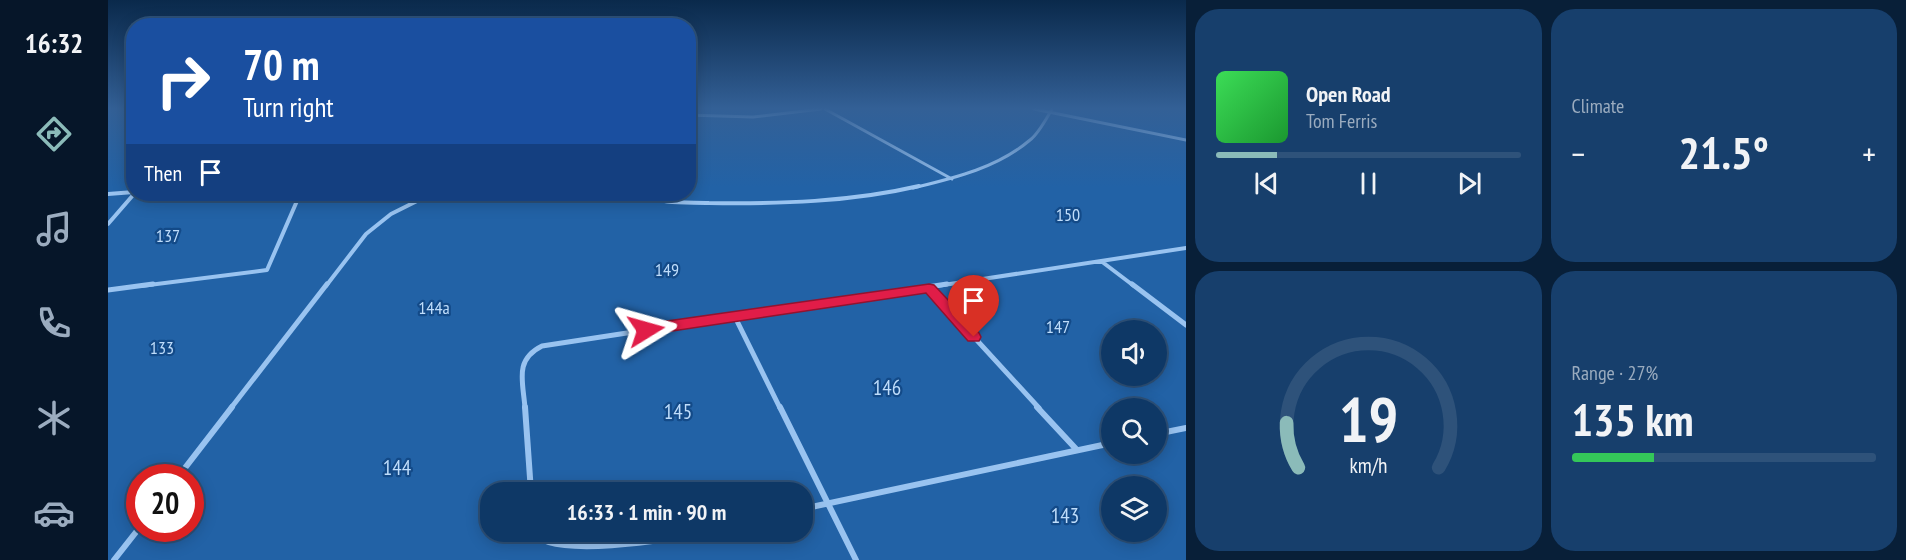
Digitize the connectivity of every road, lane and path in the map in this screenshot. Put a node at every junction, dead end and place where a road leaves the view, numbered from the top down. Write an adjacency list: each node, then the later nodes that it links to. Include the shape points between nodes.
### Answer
1 (871, 135): 5 (lane)
2 (1034, 135): 5 (lane, via 1029,142 981,168)
3 (1164, 135): 4 (lane)
4 (1186, 140)
5 (952, 179): 11 (lane, via 891,192 787,202)
6 (126, 193): 7 (lane)
7 (108, 194)
8 (127, 201): 12 (lane)
9 (297, 201): 16 (lane, via 267,270)
10 (417, 201): 23 (lane, via 366,234)
11 (675, 201)
12 (108, 224)
13 (1186, 248): 14 (lane)
14 (1101, 261): 15 (lane); 18 (lane)
15 (929, 288): 17 (lane); 22 (lane)
16 (108, 291)
17 (735, 317): 24 (lane, via 557,342 528,353 522,365); 25 (lane)
18 (1186, 325)
19 (1186, 428): 20 (lane)
20 (1167, 432)
21 (1101, 445): 22 (lane)
22 (1077, 450): 25 (lane)
23 (188, 464)
24 (530, 482)
25 (828, 503): 26 (lane); 33 (lane)
26 (813, 506)
27 (128, 542): 32 (lane)
28 (537, 542): 30 (lane)
29 (662, 542): 31 (lane)
30 (546, 553)
31 (610, 554)
32 (114, 560)
33 (856, 560)

